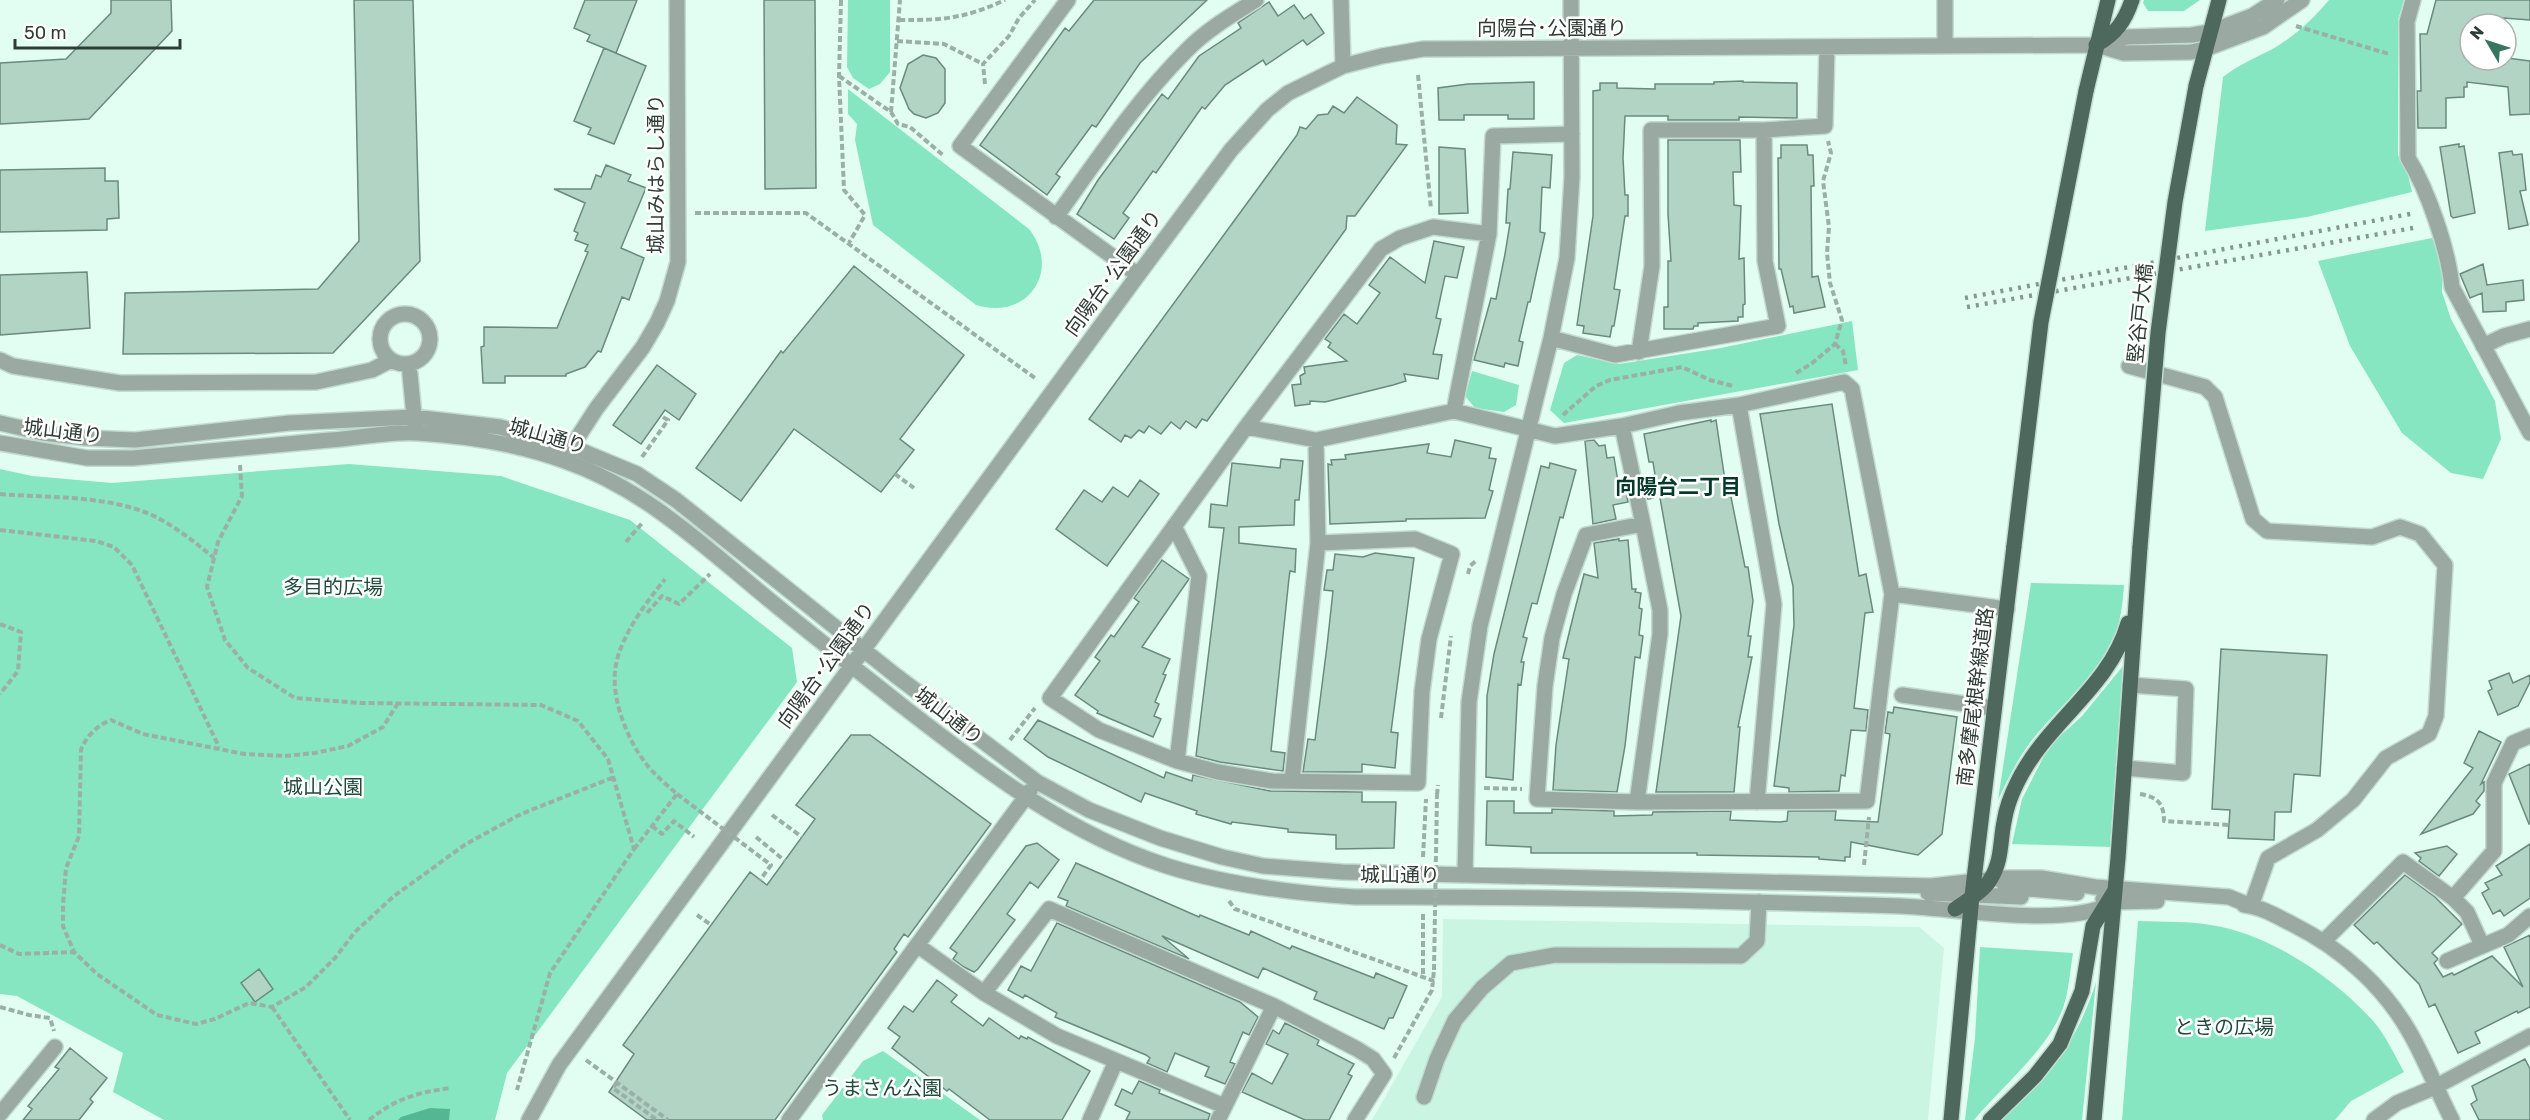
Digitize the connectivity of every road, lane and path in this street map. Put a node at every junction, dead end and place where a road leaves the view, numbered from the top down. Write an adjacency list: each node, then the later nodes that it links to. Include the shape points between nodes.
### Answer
1 (677, 0): 64 (street, 城山みはらし通り, via 678,262 657,323)
2 (841, 0): 31 (path)
3 (900, 0): 17 (path)
4 (1005, 0): 17 (path, via 948,20)
5 (1035, 0): 28 (path)
6 (1068, 0): 32 (street)
7 (1256, 0): 38 (street, via 1186,50 1105,149)
8 (1341, 0): 29 (street)
9 (1571, 0): 25 (street)
10 (1945, 0): 23 (street)
11 (2108, 0): 22 (main road)
12 (2132, 0): 22 (main road, via 2121,26)
13 (2219, 0): 20 (main road)
14 (2277, 0): 18 (street)
15 (2302, 0): 18 (street)
16 (2413, 0): 27 (street, via 2407,22)
17 (899, 20): 21 (path)
18 (2258, 21): 20 (street); 26 (street)
19 (2295, 26): 27 (path)
20 (2210, 32): 22 (street, via 2127,37); 26 (main road)
21 (897, 41): 28 (path, via 944,44); 33 (path)
22 (2096, 45): 23 (street, 向陽台･公園通り); 26 (street, via 2124,53); 83 (main road, 南多摩尾根幹線道路, bridge, via 2041,322)
23 (1945, 46): 24 (street, 向陽台･公園通り)
24 (1827, 47): 25 (street, 向陽台･公園通り); 34 (street, via 1825,126)
25 (1571, 49): 29 (street, 向陽台･公園通り, via 1424,49); 35 (street)
26 (2205, 49): 82 (main road, 竪谷戸大橋, bridge, via 2175,202 2158,333)
27 (2407, 58): 45 (street, via 2408,158 2450,264 2452,287)
28 (983, 63): 32 (path, via 983,79)
29 (1343, 66): 42 (street, 向陽台･公園通り, via 1288,93 1267,110 1231,150)
30 (1418, 75): 39 (path)
31 (838, 76): 33 (path); 41 (path, via 844,190 865,215)
32 (993, 101): 36 (street)
33 (891, 112): 36 (path, via 898,124 910,127 945,157)
34 (1764, 130): 46 (street, via 1651,130 1652,266); 46 (street, via 1765,261 1778,326)
35 (1572, 134): 40 (street, via 1493,136); 44 (street, via 1567,258)
36 (960, 146): 38 (street)
37 (694, 213): 41 (path, via 806,213)
38 (1056, 217): 42 (street)
39 (1433, 227): 40 (street); 58 (street, via 1400,237 1381,249)
40 (1489, 234): 53 (street)
41 (849, 243): 51 (path)
42 (1138, 275): 87 (street, 向陽台･公園通り)
43 (2530, 329): 45 (street)
44 (1551, 338): 46 (street, via 1616,355); 59 (street)
45 (2483, 346): 61 (street)
46 (1639, 352)
47 (0, 360): 48 (street, via 14,366 132,383 316,382 372,370)
48 (391, 360): 49 (street); 49 (street, via 381,345 384,327 398,315 408,314 417,316 430,332 427,353)
49 (409, 364): 55 (street)
50 (2129, 366): 134 (street, via 2205,387 2215,396 2253,519 2267,531 2372,537 2400,527 2420,534 2445,565 2436,716 2429,734 2386,758 2353,800 2317,830 2268,858)
51 (1035, 378)
52 (1739, 405): 57 (street); 81 (street, via 1844,382 1852,389); 113 (street, via 1774,604)
53 (1454, 411): 59 (street); 62 (street)
54 (661, 416): 65 (path, via 668,420)
55 (414, 417): 56 (street, 城山通り, via 289,423 135,440 43,433); 60 (street); 64 (street, 城山通り, via 501,427)
56 (0, 423)
57 (1623, 426): 59 (street, via 1555,436); 71 (street)
58 (1246, 427): 62 (street); 72 (street)
59 (1527, 430): 125 (street, via 1480,626 1469,702)
60 (416, 432): 63 (street, 城山通り, via 133,458 87,458); 64 (street, 城山通り)
61 (2530, 433)
62 (1316, 440): 75 (street)
63 (0, 443)
64 (567, 453): 87 (street, 城山通り, via 637,474 676,500); 88 (street, 城山通り, via 656,507)
65 (642, 458)
66 (240, 461): 77 (path, via 242,496)
67 (895, 474): 68 (path)
68 (914, 488)
69 (0, 494): 77 (path, via 117,503 153,516 186,535)
70 (645, 519): 74 (path)
71 (1644, 524): 106 (street, via 1586,535 1552,638); 112 (street, via 1660,610 1660,634)
72 (1174, 526): 92 (street); 99 (street, via 1199,576)
73 (0, 530): 98 (path, via 96,541 114,547 132,565)
74 (626, 542)
75 (1318, 543): 104 (street); 104 (street, via 1415,539 1452,554 1430,639 1422,692 1418,783)
76 (1482, 556): 79 (path, via 1470,566)
77 (214, 558): 93 (path, via 207,587 225,640 248,668 295,698)
78 (712, 571): 84 (path, via 680,604 662,596)
79 (1467, 578)
80 (665, 579): 107 (path, via 646,602 626,638 615,671 619,708 632,742 648,766)
81 (1892, 594): 83 (street); 111 (street)
82 (2136, 597): 89 (main road); 126 (main road, via 2113,659 2092,688 2043,740 2017,784 2007,808)
83 (2007, 609): 94 (main road, 南多摩尾根幹線道路)
84 (647, 613)
85 (0, 624): 90 (path, via 21,632 18,671)
86 (1451, 635): 95 (path)
87 (864, 649): 88 (street, 向陽台･公園通り); 103 (street, 城山通り)
88 (852, 666): 110 (street, 城山通り); 166 (street, 向陽台･公園通り, via 559,1065)
89 (2130, 685): 100 (main road); 100 (street, via 2186,689 2183,773)
90 (0, 694)
91 (1902, 695): 94 (street)
92 (1050, 698): 97 (path, via 1038,704); 99 (street, via 1099,730)
93 (398, 703): 98 (path, via 383,727 348,746 285,756); 101 (path, via 541,705 578,721 608,759)
94 (1993, 708): 122 (main road, 南多摩尾根幹線道路)
95 (1441, 728)
96 (2530, 736): 130 (street, via 2513,743 2494,783 2494,851)
97 (1008, 743)
98 (219, 748): 144 (path, via 143,734 111,720 85,740 81,750 79,836 66,868 63,905 63,926)
99 (1177, 761): 104 (street, via 1240,776)
100 (2124, 768): 135 (main road, via 2118,858)
101 (614, 777): 120 (path); 151 (path, via 520,814 466,844 394,896 355,932 306,987)
102 (1438, 780): 147 (path, bridge)
103 (1037, 782): 110 (street); 125 (street, 城山通り, via 1098,814 1160,838 1263,866)
104 (1292, 782)
105 (1481, 788): 106 (path)
106 (1537, 789): 112 (street, via 1537,799)
107 (677, 794): 116 (path); 127 (path, bridge, via 771,865)
108 (2139, 794): 115 (path, via 2159,801 2164,821)
109 (1426, 797): 121 (path)
110 (1025, 798): 133 (street, 城山通り, via 1079,829 1165,865 1300,893); 142 (street)
111 (1867, 801): 113 (street); 124 (path)
112 (1637, 802): 113 (street)
113 (1757, 802)
114 (772, 815): 119 (path)
115 (2229, 825)
116 (652, 826): 117 (path, via 663,834 674,821); 120 (path)
117 (694, 837)
118 (756, 837): 123 (path)
119 (802, 837)
120 (634, 849): 160 (path, via 550,974)
121 (1423, 858)
122 (1976, 859): 126 (street); 132 (main road, 南多摩尾根幹線道路)
123 (785, 861)
124 (1864, 865)
125 (1464, 875): 128 (street, 城山通り)
126 (1997, 879): 129 (street, via 2003,887); 132 (main road); 135 (street, via 2041,878 2095,887)
127 (760, 880)
128 (1810, 883): 132 (street, 城山通り, via 1926,886); 132 (street, via 1833,892 1923,892)
129 (2073, 898): 132 (street); 135 (street)
130 (2453, 898): 140 (street, via 2403,862); 143 (street, via 2466,912)
131 (1227, 899): 146 (path, via 1235,909)
132 (1972, 899): 133 (street, 城山通り, via 1929,907); 135 (street, via 1997,913 2048,916); 172 (main road, 南多摩尾根幹線道路)
133 (1759, 902): 161 (street, via 1757,941 1741,956 1555,955 1511,963 1482,988 1455,1020)
134 (2251, 906): 135 (street, via 2182,898); 135 (street, via 2229,897); 140 (street)
135 (2104, 907): 173 (main road, via 2093,926 2082,991 2060,1044 2035,1076); 174 (main road, via 2111,946)
136 (1423, 910): 146 (path)
137 (697, 915): 139 (path)
138 (2530, 916): 143 (street, via 2508,935)
139 (711, 925)
140 (2323, 942): 158 (street, via 2353,964 2388,1002 2409,1031)
141 (0, 945): 144 (path, via 19,954)
142 (917, 945): 148 (street); 169 (street)
143 (2482, 945): 145 (street)
144 (74, 952): 151 (path, via 97,974 157,1015 196,1024 249,1003)
145 (2447, 961)
146 (1424, 977): 147 (path)
147 (1434, 981): 155 (path)
148 (984, 993): 149 (street, via 1049,909); 156 (street, via 1057,1036)
149 (1274, 1006): 162 (street); 171 (street, via 1373,1059 1384,1074)
150 (0, 1007): 153 (path, via 50,1017)
151 (272, 1007): 164 (path)
152 (2530, 1036): 158 (street)
153 (55, 1047): 163 (street)
154 (586, 1060): 157 (path)
155 (1393, 1060)
156 (1116, 1061): 162 (street); 170 (street)
157 (617, 1082): 167 (path, via 613,1088); 168 (path)
158 (2435, 1087): 175 (street, via 2397,1103); 176 (street)
159 (450, 1088): 165 (path, via 390,1103)
160 (517, 1090)
161 (1424, 1098)
162 (1221, 1113)
163 (0, 1114)
164 (350, 1120)
165 (369, 1120)
166 (529, 1120)
167 (657, 1120)
168 (668, 1120)
169 (789, 1120)
170 (1090, 1120)
171 (1354, 1120)
172 (1952, 1120)
173 (1990, 1120)
174 (2094, 1120)
175 (2374, 1120)
176 (2452, 1120)

